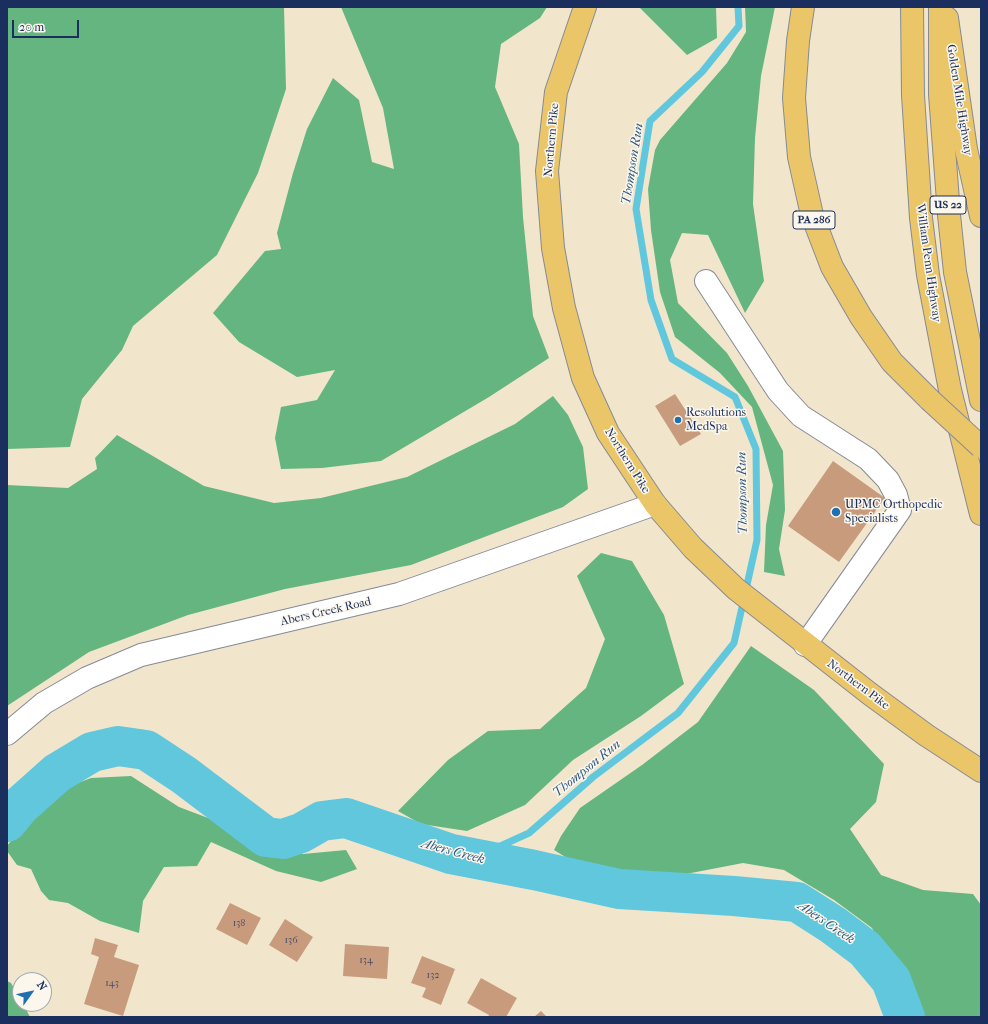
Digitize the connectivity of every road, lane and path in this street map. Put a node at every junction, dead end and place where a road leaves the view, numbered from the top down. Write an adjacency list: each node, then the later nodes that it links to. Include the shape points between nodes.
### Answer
1 (585, 7): 10 (main road, Northern Pike, via 556,92 547,171 553,248 564,308 583,378 608,433)
2 (803, 7): 9 (main road, PA 286, bridge, via 794,98 799,157 812,214 832,267 860,318 892,362)
3 (912, 7): 11 (main road, William Penn Highway / US 22, via 913,95 921,218 928,275 950,390)
4 (940, 7): 8 (main road, US 22, via 940,94 949,215 956,278)
5 (945, 7): 6 (main road, Golden Mile Highway, via 966,149)
6 (979, 200)
7 (706, 281): 12 (street, via 778,391 801,416 868,459 888,480 896,495 900,510)
8 (981, 400)
9 (981, 447)
10 (655, 504): 12 (main road, Northern Pike, via 693,548 736,589); 13 (street, Abers Creek Road, via 399,594 141,655 87,678 44,703)
11 (981, 514)
12 (805, 645): 14 (main road, Northern Pike, via 926,735)
13 (7, 734)
14 (981, 771)

